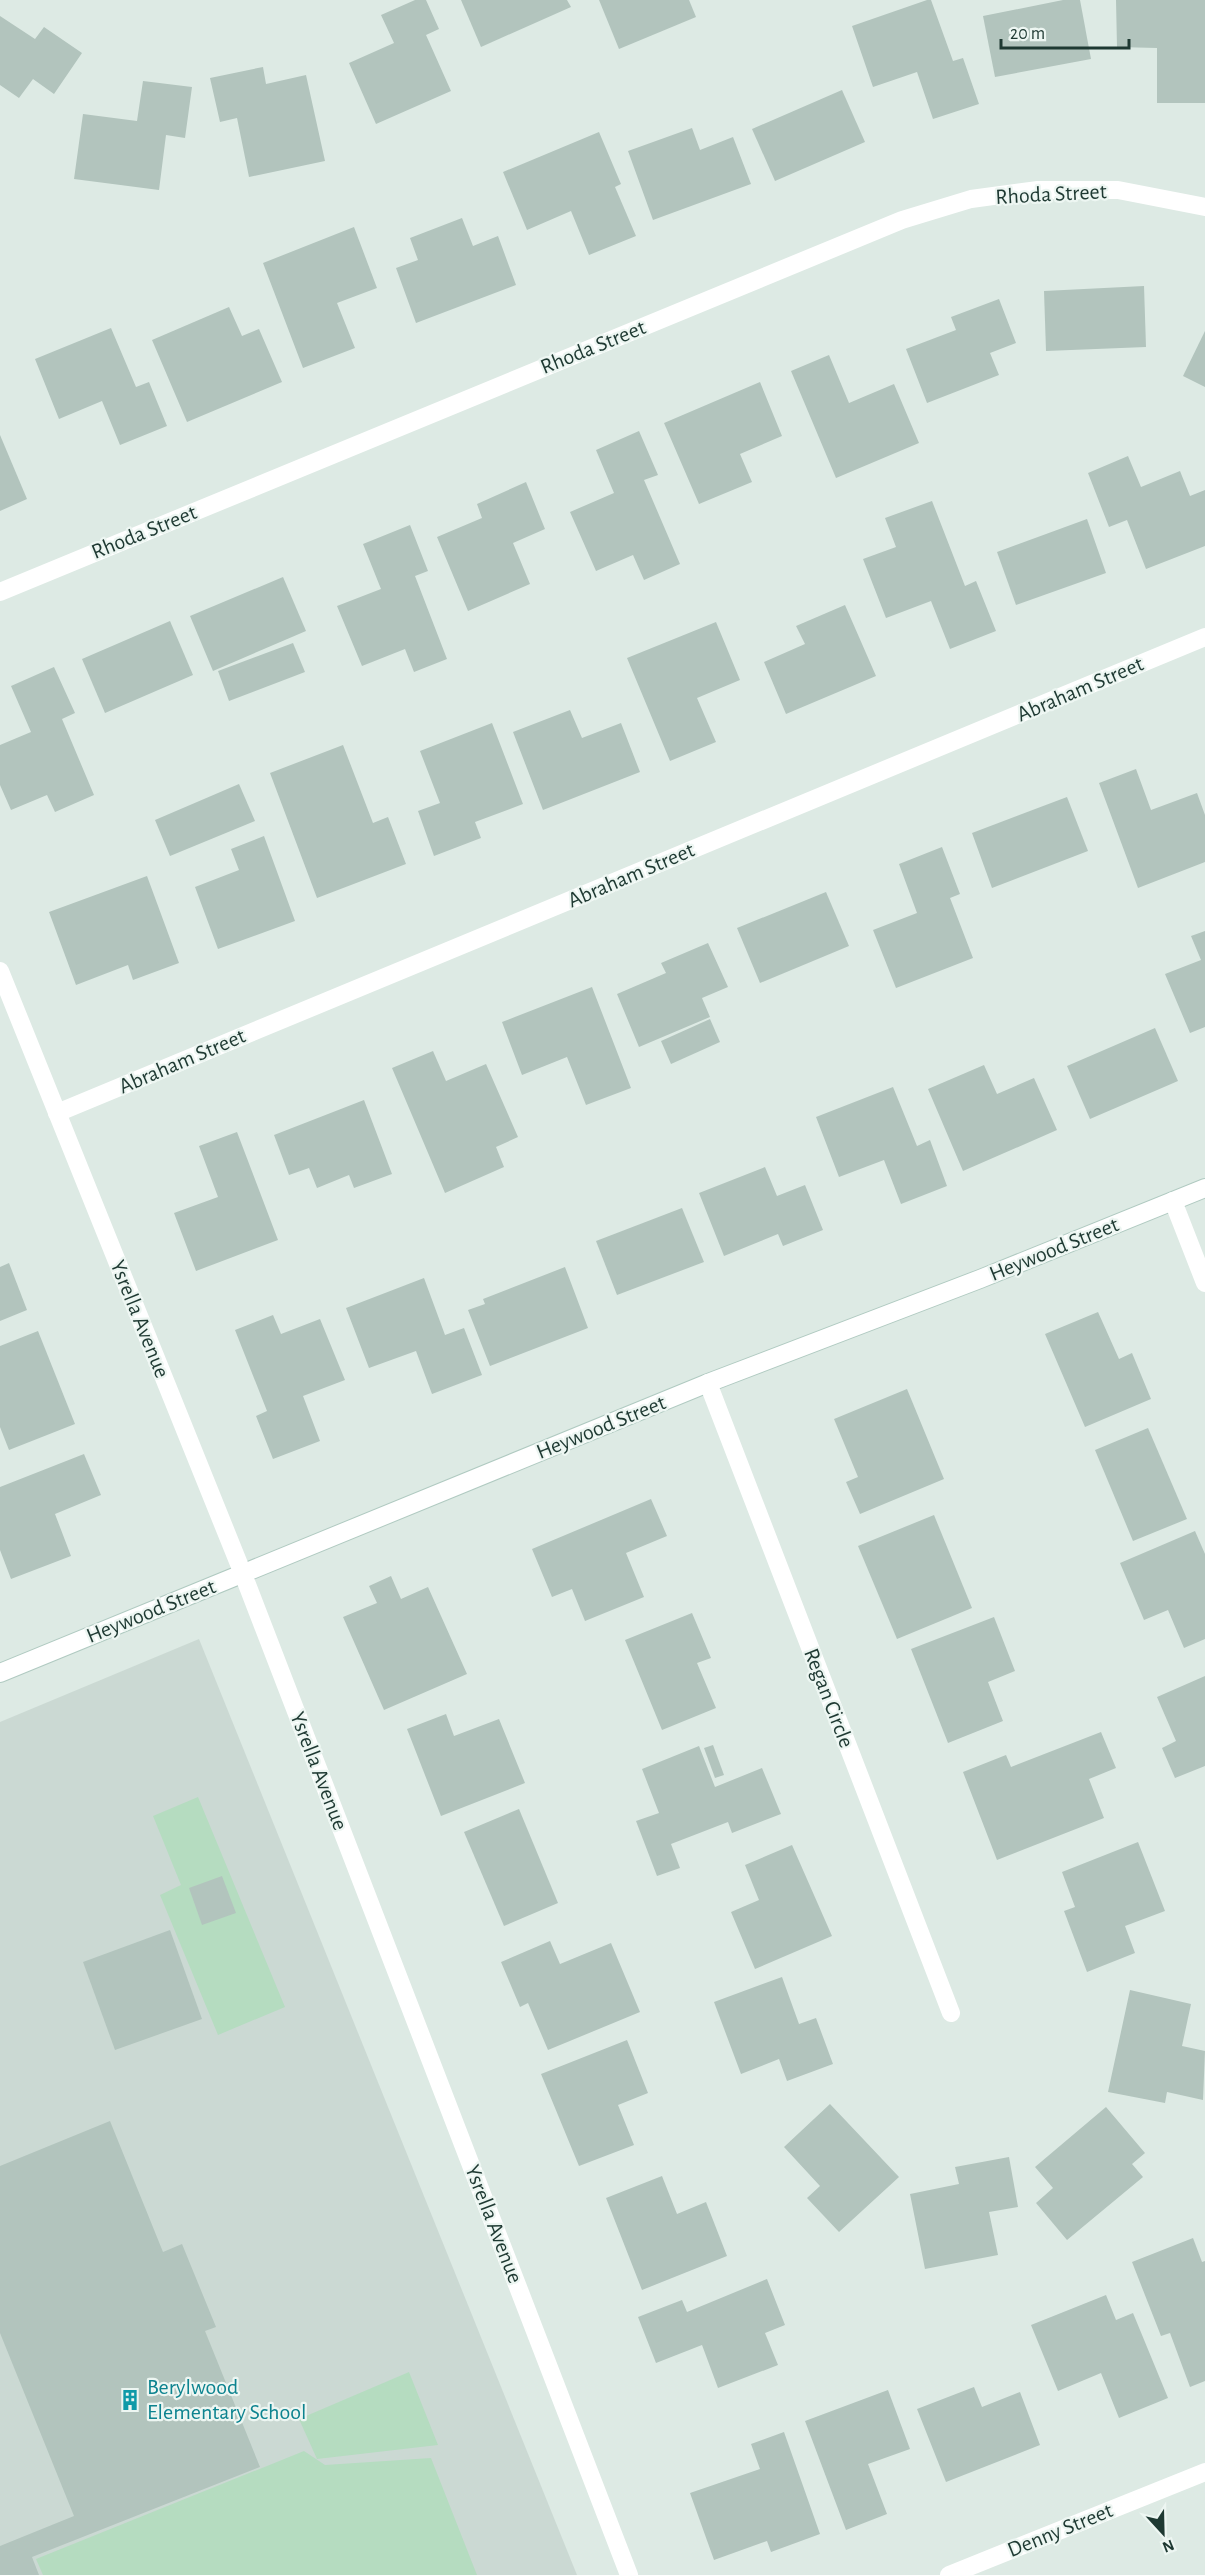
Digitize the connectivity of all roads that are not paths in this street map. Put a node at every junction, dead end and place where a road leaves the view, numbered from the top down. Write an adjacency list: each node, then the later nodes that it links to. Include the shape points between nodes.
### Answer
1 (1205, 207): 2 (street, Rhoda Street, via 1118,190 1038,190 971,199 902,220)
2 (0, 592)
3 (1205, 637): 5 (street, Abraham Street)
4 (0, 971): 5 (street, Ysrella Avenue)
5 (57, 1113): 10 (street, Ysrella Avenue)
6 (1205, 1188): 7 (street, Heywood Street)
7 (1173, 1201): 8 (street); 9 (street, Heywood Street)
8 (1205, 1283)
9 (708, 1383): 10 (street, Heywood Street); 12 (street, Regan Circle)
10 (243, 1574): 11 (street, Heywood Street); 14 (street, Ysrella Avenue)
11 (0, 1672)
12 (951, 2013)
13 (1205, 2472): 15 (street, Denny Street)
14 (629, 2575)
15 (949, 2575)

